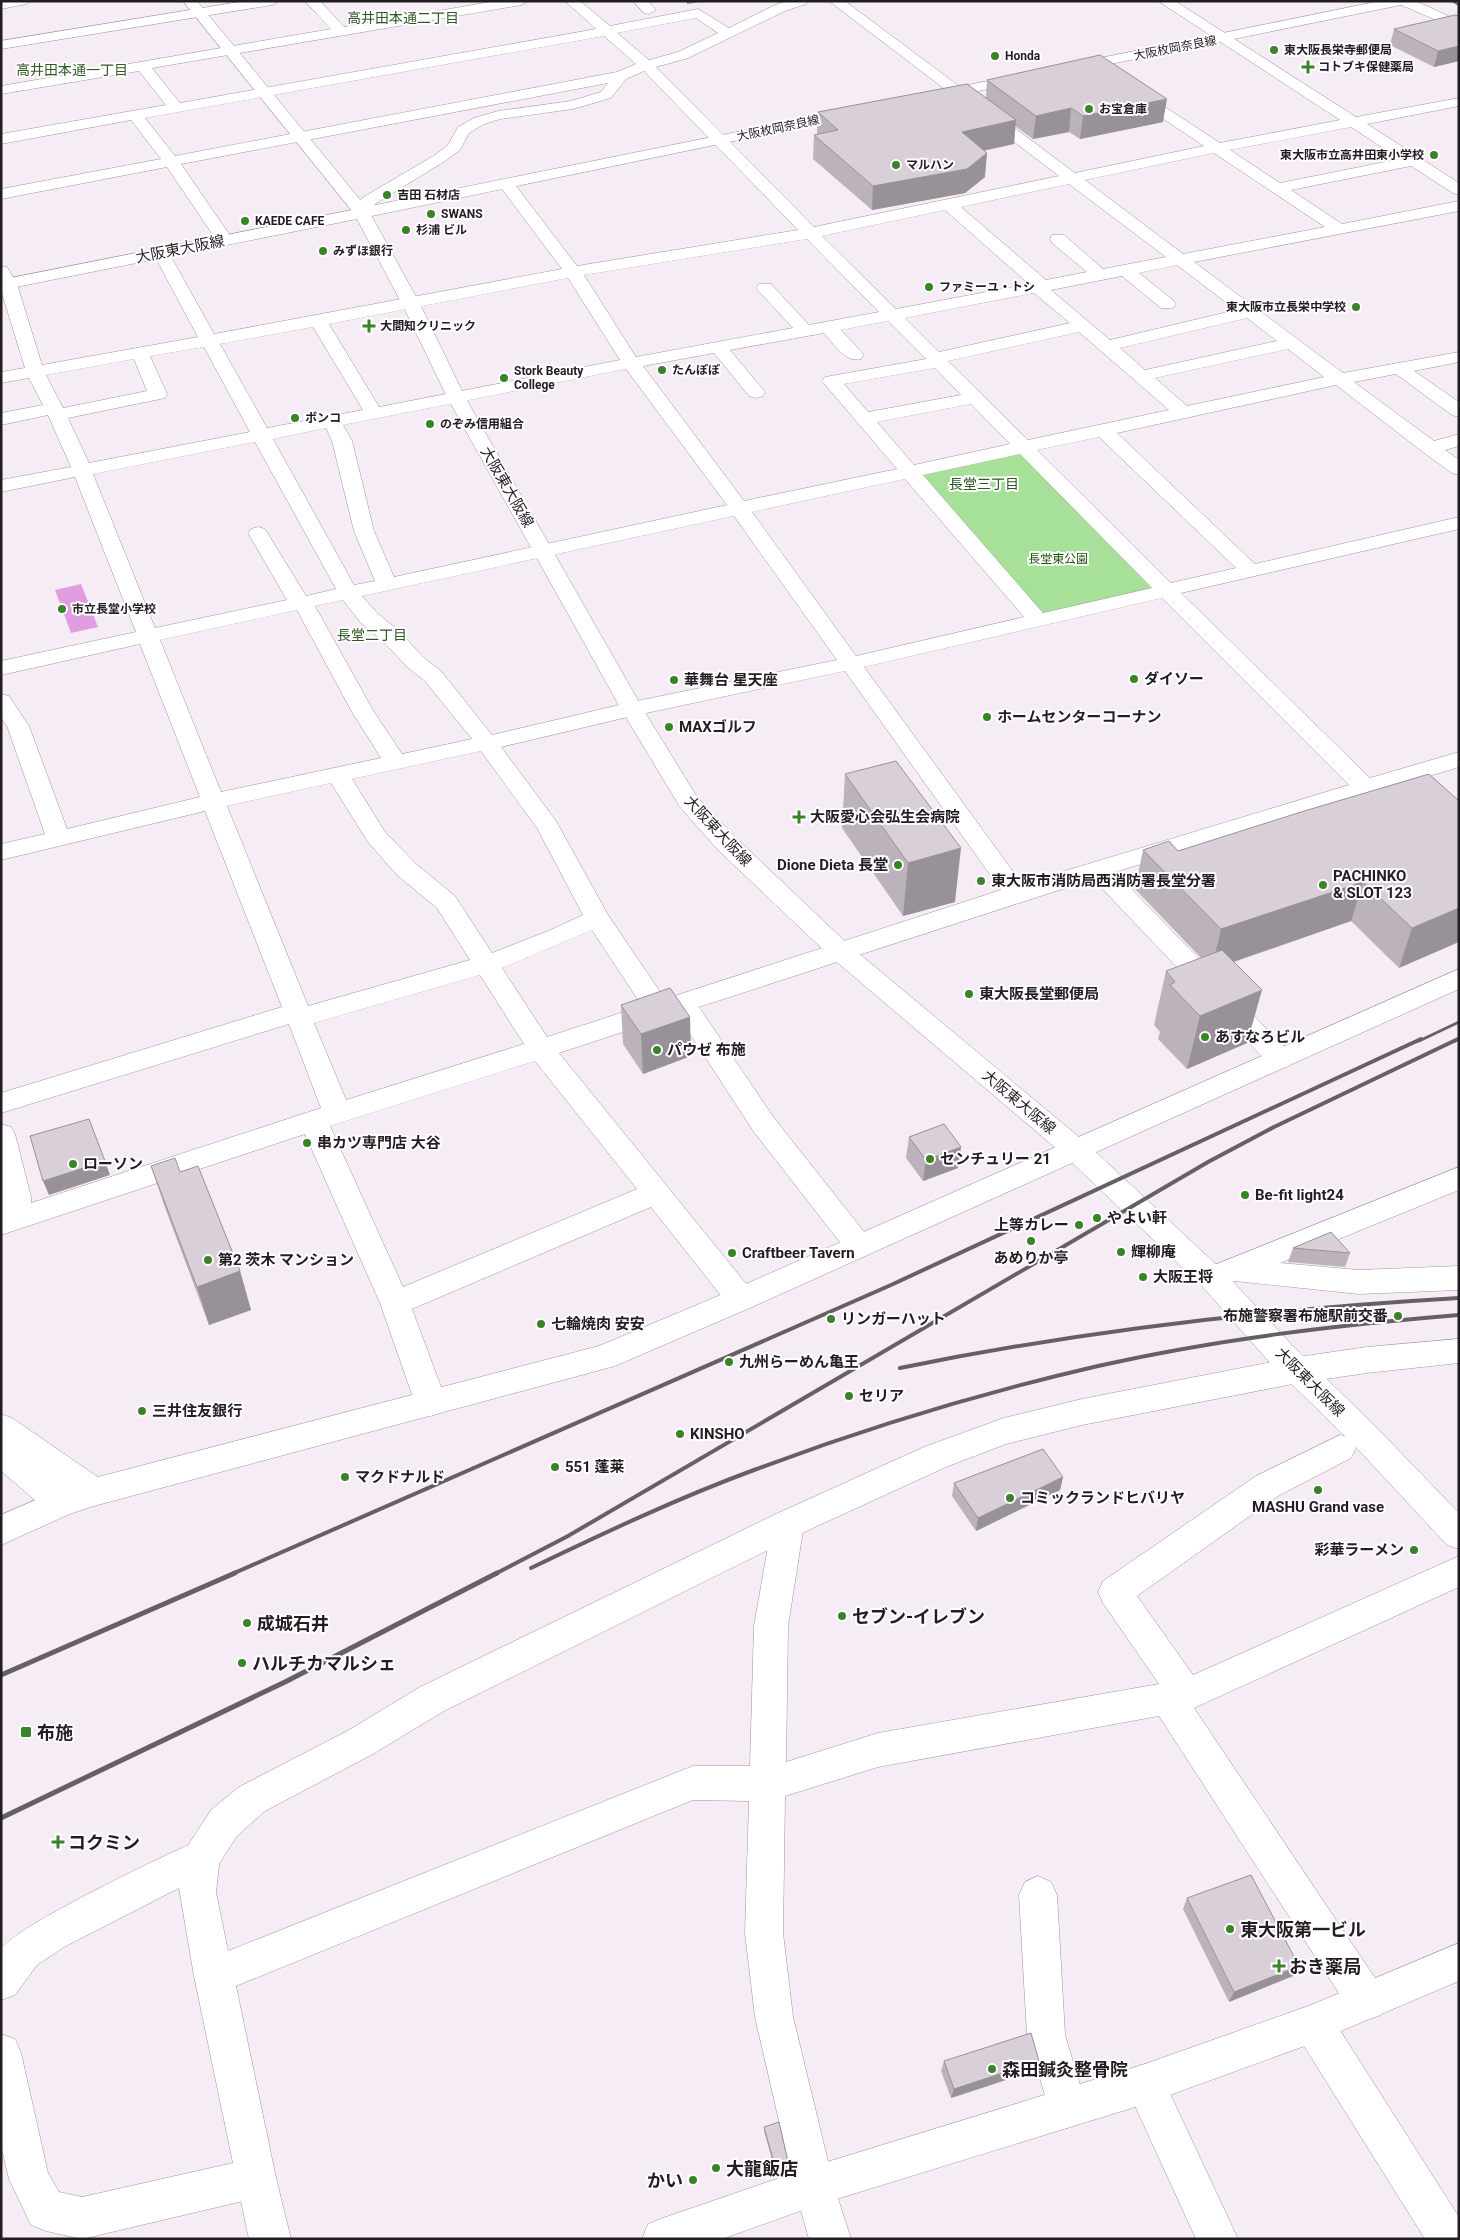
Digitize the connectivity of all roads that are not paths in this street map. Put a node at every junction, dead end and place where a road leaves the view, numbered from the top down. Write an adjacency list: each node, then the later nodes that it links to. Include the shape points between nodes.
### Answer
1 (22, 1): 10 (street)
2 (272, 1): 11 (street)
3 (312, 1): 13 (street)
4 (521, 1): 13 (street)
5 (572, 1): 14 (street)
6 (802, 1): 15 (street, via 780,8)
7 (836, 1): 29 (street)
8 (1165, 1): 16 (street)
9 (1402, 1): 12 (street); 16 (street, 大阪枚岡奈良線)
10 (1, 5)
11 (195, 7): 17 (street); 18 (street)
12 (1459, 26)
13 (341, 32): 18 (street)
14 (607, 32): 15 (street, via 698,14); 20 (street); 28 (street)
15 (729, 34): 20 (street, via 683,55)
16 (1223, 38): 19 (street, 大阪枚岡奈良線); 35 (street)
17 (1, 45)
18 (229, 52): 21 (street); 28 (street)
19 (1092, 64): 22 (street, 大阪枚岡奈良線); 23 (street)
20 (646, 65): 24 (street); 38 (street)
21 (144, 66): 27 (street); 32 (street)
22 (1054, 72)
23 (1106, 74)
24 (620, 76): 36 (street); 49 (street, via 606,95 573,105 498,115 463,130 455,147 368,201)
25 (1036, 76): 29 (street)
26 (1122, 85): 39 (street)
27 (1, 90)
28 (263, 92): 32 (street); 36 (street)
29 (955, 92): 30 (street); 42 (street)
30 (926, 98)
31 (1459, 102): 35 (street)
32 (176, 108): 34 (street)
33 (869, 109): 38 (street, 大阪枚岡奈良線)
34 (135, 115): 37 (street); 41 (street)
35 (1354, 123): 39 (street); 40 (street)
36 (300, 137): 41 (street); 49 (street)
37 (1, 139)
38 (718, 141): 43 (street, 大阪枚岡奈良線); 51 (street)
39 (1216, 148): 42 (street); 44 (street)
40 (1412, 160): 44 (street); 45 (street)
41 (171, 162): 46 (street); 52 (street)
42 (1072, 178): 47 (street); 55 (street)
43 (507, 185): 49 (street, 大阪枚岡奈良線); 57 (street)
44 (1277, 188): 50 (street)
45 (1459, 190)
46 (1, 194)
47 (948, 204): 51 (street); 60 (street)
48 (1459, 206): 50 (street)
49 (362, 213): 52 (street, 大阪東大阪線); 62 (street, 大阪東大阪線)
50 (1339, 230): 55 (street)
51 (811, 232): 57 (street); 65 (street)
52 (225, 240): 54 (street, 大阪東大阪線)
53 (1058, 240): 58 (street)
54 (161, 253): 59 (street, 大阪東大阪線); 70 (street)
55 (1180, 260): 56 (street); 64 (street)
56 (1125, 270): 58 (street); 63 (street)
57 (573, 272): 62 (street); 78 (street)
58 (1100, 275): 60 (street)
59 (4, 280): 80 (street)
60 (1040, 287): 65 (street); 67 (street)
61 (764, 288): 69 (street)
62 (411, 304): 66 (street); 85 (street, 大阪東大阪線)
63 (1167, 304)
64 (1249, 312): 71 (street); 72 (street)
65 (892, 315): 68 (street); 77 (street)
66 (318, 321): 70 (street); 89 (street)
67 (1082, 326): 72 (street); 77 (street)
68 (828, 327): 69 (street); 75 (street)
69 (805, 331): 73 (street)
70 (210, 340): 74 (street); 95 (street)
71 (1290, 343): 81 (street); 83 (street)
72 (1106, 346): 81 (street)
73 (718, 347): 78 (street); 84 (street)
74 (140, 353): 80 (street); 88 (street, via 158,394)
75 (855, 355)
76 (1459, 357): 79 (street)
77 (937, 360): 86 (street); 92 (street, via 830,381)
78 (631, 363): 85 (street); 103 (street)
79 (1399, 368): 83 (street); 87 (street)
80 (35, 372): 82 (street); 88 (street)
81 (1141, 376): 90 (street)
82 (1, 378)
83 (1339, 379): 90 (street); 98 (street)
84 (756, 392)
85 (456, 397): 89 (street); 106 (street, 大阪東大阪線)
86 (975, 398): 92 (street); 97 (street)
87 (1459, 411)
88 (56, 412): 91 (street); 100 (street)
89 (374, 413): 93 (street)
90 (1184, 413): 94 (street)
91 (1, 419)
92 (863, 419): 101 (street)
93 (332, 421): 95 (street); 108 (street, via 342,441 364,531)
94 (1103, 430): 97 (street); 107 (street)
95 (260, 435): 100 (street); 110 (street)
96 (1459, 440): 98 (street)
97 (1024, 447): 101 (street); 109 (street)
98 (1430, 448): 99 (street)
99 (1459, 469)
100 (82, 470): 102 (street); 113 (street)
101 (909, 472): 103 (street); 112 (street)
102 (1, 486)
103 (738, 508): 106 (street); 114 (street)
104 (1459, 524): 107 (street)
105 (258, 533): 111 (street)
106 (544, 552): 108 (street); 117 (street, 大阪東大阪線)
107 (1250, 571): 109 (street)
108 (387, 585): 110 (street)
109 (1166, 590): 112 (street); 122 (street)
110 (348, 593): 111 (street); 118 (street, via 369,618 433,676)
111 (301, 603): 113 (street); 120 (street)
112 (1038, 620): 114 (street)
113 (148, 636): 115 (street); 123 (street)
114 (849, 664): 117 (street); 127 (street)
115 (1, 668)
116 (1, 702): 124 (street, via 18,726)
117 (632, 709): 118 (street); 129 (street, 大阪東大阪線, via 688,802 727,844)
118 (488, 743): 120 (street); 128 (street, via 548,826)
119 (1459, 759): 122 (street)
120 (396, 763): 121 (street)
121 (338, 775): 123 (street); 130 (street, via 376,837 406,869 446,902)
122 (1365, 787): 126 (street)
123 (214, 801): 124 (street); 133 (street)
124 (58, 838): 125 (street)
125 (1, 852)
126 (1098, 869): 127 (street); 135 (street)
127 (1016, 894): 129 (street)
128 (597, 918): 130 (street); 132 (street)
129 (841, 952): 132 (street); 139 (street, 大阪東大阪線)
130 (487, 964): 133 (street); 134 (street)
131 (1459, 978): 135 (street)
132 (671, 1007): 134 (street); 143 (street)
133 (299, 1015): 136 (street); 137 (street)
134 (541, 1049): 137 (street); 141 (street)
135 (1280, 1059): 139 (street)
136 (1, 1103)
137 (325, 1117): 142 (street); 147 (street)
138 (1, 1134): 142 (street, via 16,1197)
139 (1075, 1149): 143 (street); 144 (street, 大阪東大阪線)
140 (1459, 1178): 144 (street)
141 (655, 1193): 146 (street); 147 (street)
142 (9, 1222)
143 (859, 1246): 146 (street)
144 (1222, 1274): 145 (street, via 1359,1282); 149 (street, 大阪東大阪線)
145 (1459, 1278)
146 (740, 1299): 150 (street, via 604,1357)
147 (396, 1303): 150 (street)
148 (1459, 1352): 149 (street)
149 (1298, 1370): 156 (street, via 1082,1412 1004,1431 935,1457); 158 (street, 大阪東大阪線)
150 (431, 1403): 154 (street)
151 (1, 1427): 154 (street)
152 (1340, 1448): 160 (street, via 1267,1486 1114,1592)
153 (1, 1452): 155 (street)
154 (94, 1492): 155 (street)
155 (61, 1503): 157 (street)
156 (788, 1524): 161 (street, via 771,1626); 162 (street, via 432,1699 361,1742 252,1800 224,1824)
157 (1, 1531)
158 (1459, 1535)
159 (1459, 1571): 160 (street)
160 (1177, 1697): 161 (street, via 878,1750); 167 (street)
161 (769, 1784): 165 (street, via 693,1783); 173 (street, via 764,1933 774,2017)
162 (202, 1857): 165 (street, via 197,1892); 166 (street, via 51,1934 24,1952)
163 (1038, 1894): 171 (street, via 1046,2035)
164 (1457, 1966): 167 (street)
165 (213, 1976): 172 (street)
166 (1, 1982)
167 (1366, 2001): 168 (street)
168 (1313, 2024): 170 (street); 178 (street)
169 (1, 2053): 172 (street, via 29,2179 46,2210 82,2218)
170 (1145, 2084): 171 (street); 177 (street)
171 (1067, 2108): 173 (street)
172 (256, 2178): 174 (street)
173 (814, 2186): 175 (street); 176 (street)
174 (270, 2239)
175 (663, 2239)
176 (830, 2239)
177 (1217, 2239)
178 (1449, 2239)

